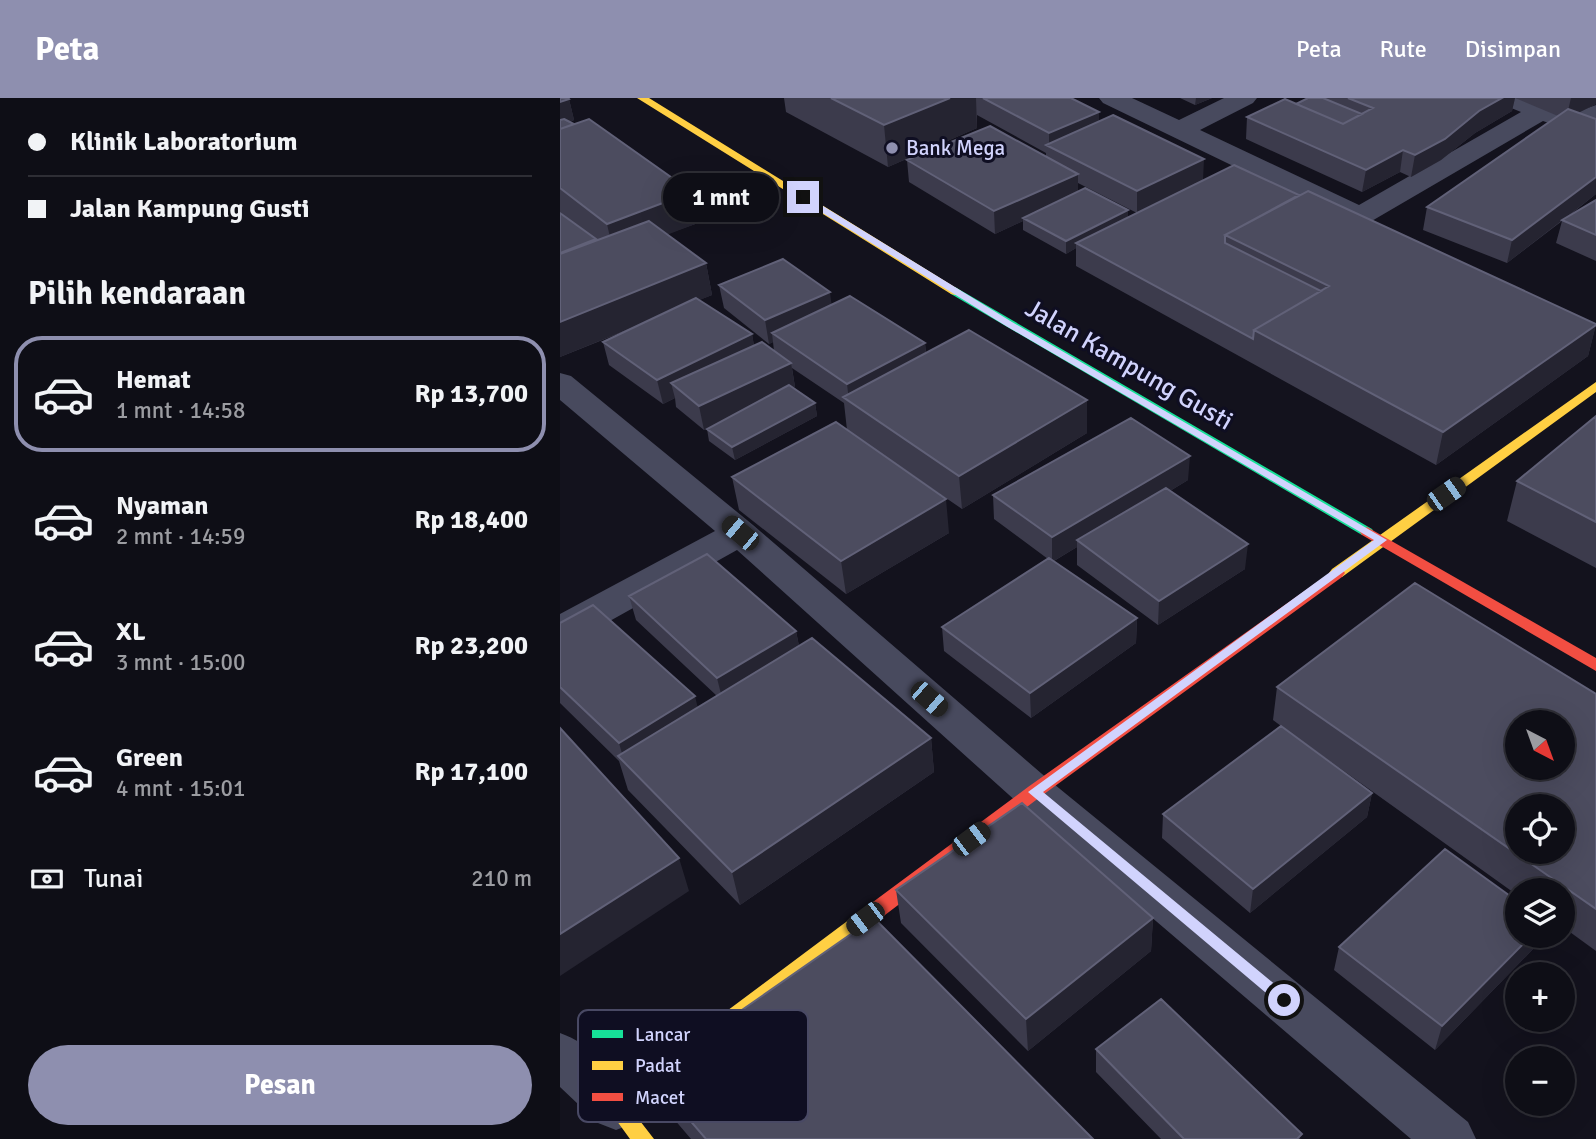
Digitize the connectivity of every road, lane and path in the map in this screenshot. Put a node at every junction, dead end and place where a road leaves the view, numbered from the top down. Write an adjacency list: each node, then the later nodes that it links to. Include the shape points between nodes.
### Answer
1 (642, 98): 11 (street, Jalan Kampung Gusti, via 1009,324)
2 (1112, 98): 7 (street)
3 (1244, 98): 7 (street)
4 (1508, 98): 5 (street)
5 (1540, 112): 6 (street, via 1571,122); 7 (street, via 1372,222)
6 (1596, 113)
7 (1180, 130)
8 (560, 383): 10 (street)
9 (1596, 386): 11 (street)
10 (740, 533): 12 (street); 14 (street)
11 (1381, 540): 13 (street, Jalan Kampung Gusti); 14 (street)
12 (560, 631)
13 (1596, 665)
14 (1034, 792): 15 (street); 18 (street)
15 (760, 1010)
16 (560, 1055): 17 (street)
17 (578, 1067)
18 (1450, 1139)

